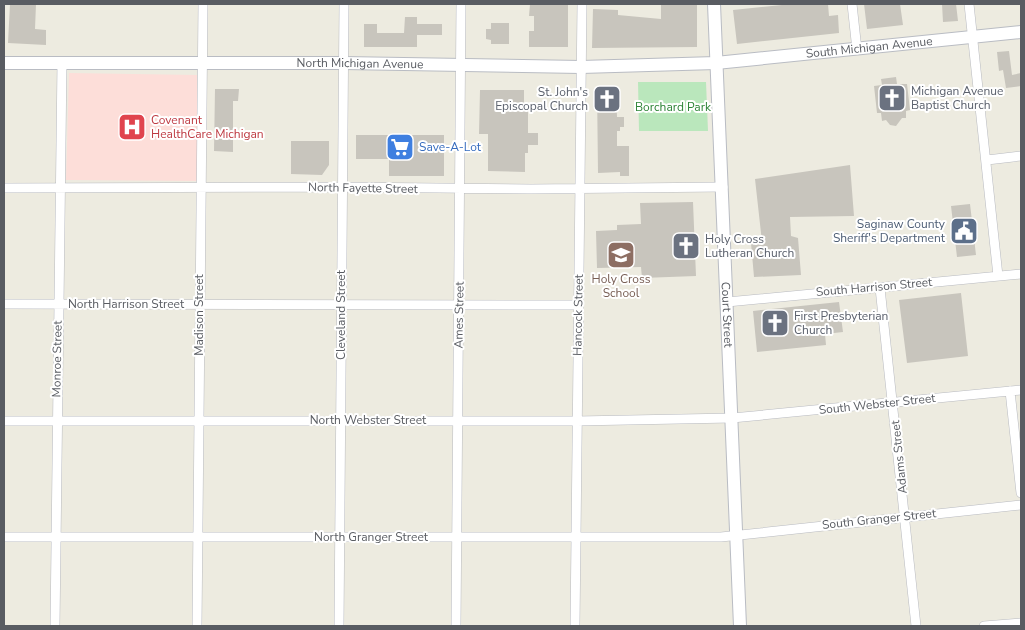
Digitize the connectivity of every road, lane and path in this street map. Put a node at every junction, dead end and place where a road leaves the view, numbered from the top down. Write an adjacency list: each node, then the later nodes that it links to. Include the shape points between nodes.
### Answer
1 (203, 4): 15 (street, Madison Street)
2 (344, 4): 13 (street, Cleveland Street)
3 (461, 4): 16 (street, Ames Street)
4 (582, 4): 17 (street, Hancock Street)
5 (714, 4): 14 (main road, Court Street)
6 (852, 4): 10 (street)
7 (969, 4): 9 (street)
8 (1021, 32): 9 (main road, South Michigan Avenue)
9 (972, 38): 10 (main road, South Michigan Avenue); 19 (street)
10 (857, 50): 14 (main road, South Michigan Avenue)
11 (62, 62): 12 (main road, North Michigan Avenue); 15 (main road, North Michigan Avenue); 20 (street, Monroe Street)
12 (4, 63)
13 (343, 63): 15 (main road, North Michigan Avenue); 16 (main road, North Michigan Avenue); 21 (street, Cleveland Street)
14 (716, 63): 17 (main road, North Michigan Avenue); 22 (main road, Court Street)
15 (202, 64): 24 (street, Madison Street)
16 (461, 64): 17 (main road, North Michigan Avenue); 25 (street, Ames Street)
17 (581, 67): 26 (street, Hancock Street)
18 (1021, 156): 19 (street)
19 (987, 160): 28 (street)
20 (60, 187): 23 (street, North Fayette Street); 24 (street, North Fayette Street); 32 (street, Monroe Street)
21 (342, 187): 24 (street, North Fayette Street); 25 (street, North Fayette Street); 34 (street, Cleveland Street)
22 (723, 187): 26 (street, North Fayette Street); 30 (main road, Court Street)
23 (4, 188)
24 (200, 188): 33 (street, Madison Street)
25 (460, 189): 26 (street, North Fayette Street); 35 (street, Ames Street)
26 (580, 189): 36 (street, Hancock Street)
27 (1021, 274): 28 (street, South Harrison Street)
28 (998, 276): 29 (street, South Harrison Street)
29 (880, 288): 30 (street, South Harrison Street); 39 (street, Adams Street)
30 (727, 302): 40 (main road, Court Street)
31 (4, 304): 32 (street, North Harrison Street)
32 (58, 304): 33 (street, North Harrison Street); 43 (street, Monroe Street)
33 (199, 304): 34 (street, North Harrison Street); 44 (street, Madison Street)
34 (341, 304): 35 (street, North Harrison Street); 41 (street, Cleveland Street)
35 (459, 304): 36 (street, North Harrison Street); 45 (street, Ames Street)
36 (579, 305): 46 (street, Hancock Street)
37 (1021, 390): 38 (street, South Webster Street)
38 (1010, 391): 39 (street, South Webster Street); 47 (street)
39 (893, 402): 40 (street, South Webster Street); 49 (street, Adams Street)
40 (732, 418): 46 (street, North Webster Street); 50 (main road, Court Street)
41 (341, 419): 44 (street, North Webster Street); 45 (street, North Webster Street); 51 (street, Cleveland Street)
42 (4, 421): 43 (street, North Webster Street)
43 (56, 421): 44 (street, North Webster Street); 52 (street, Monroe Street)
44 (198, 421): 53 (street, Madison Street)
45 (458, 421): 46 (street, North Webster Street); 54 (street, Ames Street)
46 (577, 421): 55 (street, Hancock Street)
47 (1021, 493)
48 (1021, 505): 49 (street, South Granger Street)
49 (905, 517): 50 (street, South Granger Street); 64 (street, Adams Street)
50 (737, 533): 55 (street, North Granger Street, via 721,537); 63 (main road, Court Street)
51 (339, 536): 53 (street, North Granger Street); 54 (street, North Granger Street); 60 (street, Cleveland Street)
52 (57, 537): 53 (street, North Granger Street); 56 (street, North Granger Street); 58 (street, Monroe Street)
53 (198, 537): 59 (street, Madison Street)
54 (458, 537): 55 (street, North Granger Street); 61 (street, Ames Street)
55 (576, 537): 62 (street, Hancock Street)
56 (4, 538)
57 (1021, 623): 65 (street)
58 (55, 626)
59 (197, 626)
60 (338, 626)
61 (456, 626)
62 (575, 626)
63 (740, 626)
64 (916, 626)
65 (984, 626)

